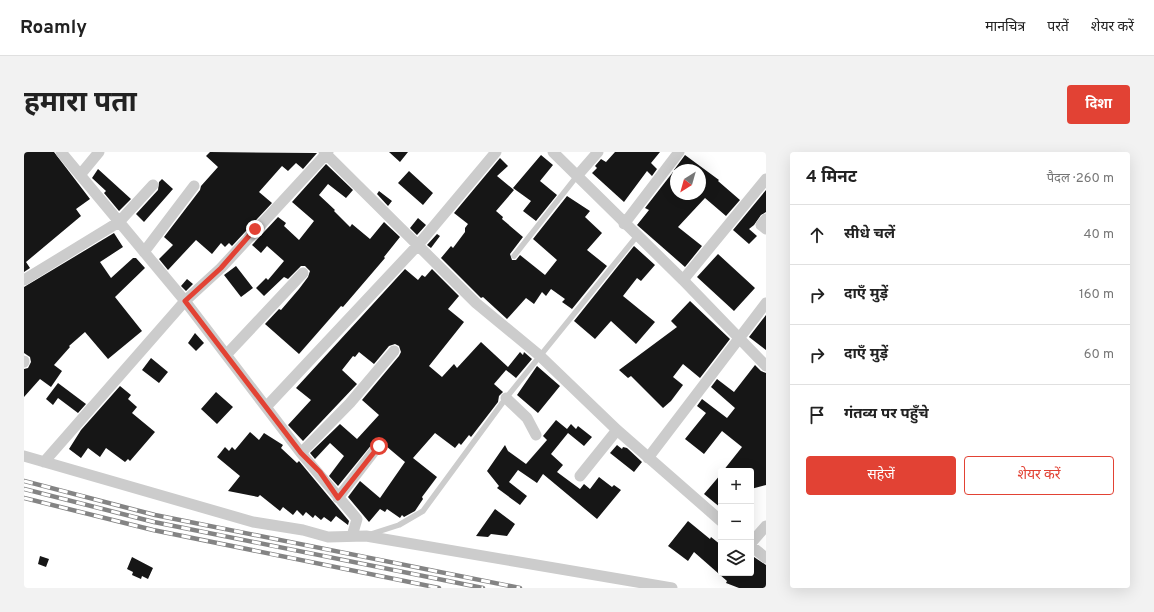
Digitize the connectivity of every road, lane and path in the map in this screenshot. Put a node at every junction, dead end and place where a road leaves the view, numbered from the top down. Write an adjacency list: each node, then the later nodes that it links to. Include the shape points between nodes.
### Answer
1 (61, 152): 8 (street)
2 (99, 152): 8 (street)
3 (496, 152): 18 (street)
4 (553, 152): 9 (street)
5 (598, 152): 9 (street)
6 (679, 152): 15 (street)
7 (326, 153): 18 (street); 24 (street, via 221,268)
8 (80, 175): 14 (street)
9 (577, 176): 15 (street); 20 (lane)
10 (766, 179): 23 (street)
11 (153, 185): 14 (street)
12 (194, 186): 19 (street)
13 (766, 219): 16 (street, via 761,225)
14 (119, 222): 19 (street); 22 (street)
15 (624, 224): 17 (street)
16 (766, 229)
17 (637, 236): 23 (street); 29 (lane)
18 (418, 244): 29 (street, via 476,303); 32 (street)
19 (144, 252): 24 (street)
20 (514, 256)
21 (302, 273): 28 (street)
22 (24, 280)
23 (682, 280): 26 (street)
24 (185, 301): 28 (street); 39 (street)
25 (766, 303): 26 (street)
26 (740, 340): 30 (street); 38 (street)
27 (394, 351): 36 (street, via 350,403)
28 (227, 354): 32 (street)
29 (539, 356): 31 (lane); 33 (street)
30 (766, 366)
31 (506, 398): 34 (street, via 527,418); 45 (lane, via 423,511 399,525)
32 (266, 406): 36 (street)
33 (617, 430): 38 (street); 40 (street)
34 (536, 435)
35 (379, 446): 41 (street)
36 (301, 453): 41 (street, via 320,472)
37 (24, 456): 39 (street)
38 (648, 458): 42 (street)
39 (44, 462): 44 (street, via 253,522 328,537)
40 (580, 476)
41 (338, 498): 44 (street, via 357,519)
42 (718, 517)
43 (766, 526): 46 (street)
44 (352, 536): 45 (street)
45 (366, 536): 49 (street)
46 (754, 541)
47 (754, 548): 48 (street)
48 (766, 558)
49 (672, 588)

